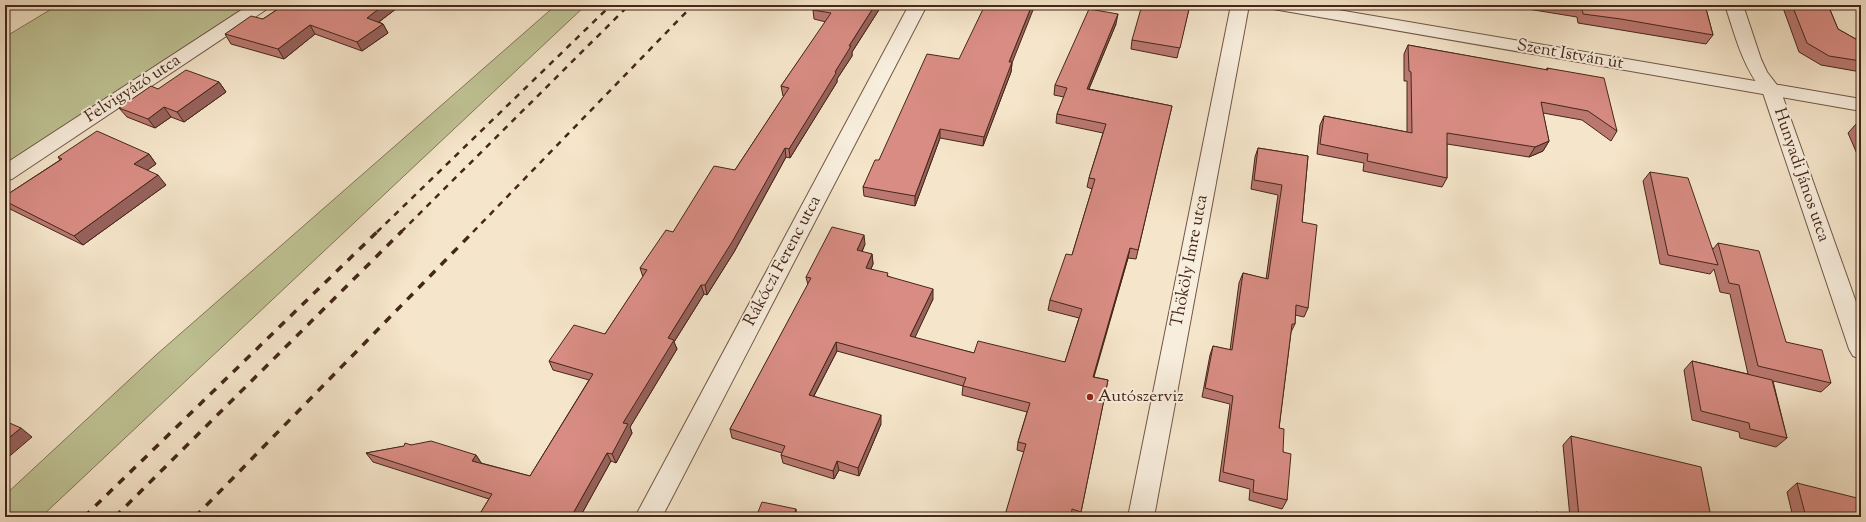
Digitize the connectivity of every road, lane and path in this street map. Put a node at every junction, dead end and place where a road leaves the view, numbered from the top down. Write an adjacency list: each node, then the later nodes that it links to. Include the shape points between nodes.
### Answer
1 (261, 5): 8 (street, Felvigyázó utca)
2 (918, 5): 10 (street, Rákóczi Ferenc utca)
3 (1240, 5): 11 (street, Thököly Imre utca)
4 (1279, 5): 6 (street, Szent István út)
5 (1734, 5): 6 (street, Hunyadi János utca, via 1752,59 1759,74)
6 (1771, 89): 7 (street, Szent István út); 9 (street, Hunyadi János utca)
7 (1861, 105)
8 (5, 174)
9 (1861, 349)
10 (648, 517)
11 (1141, 517)

